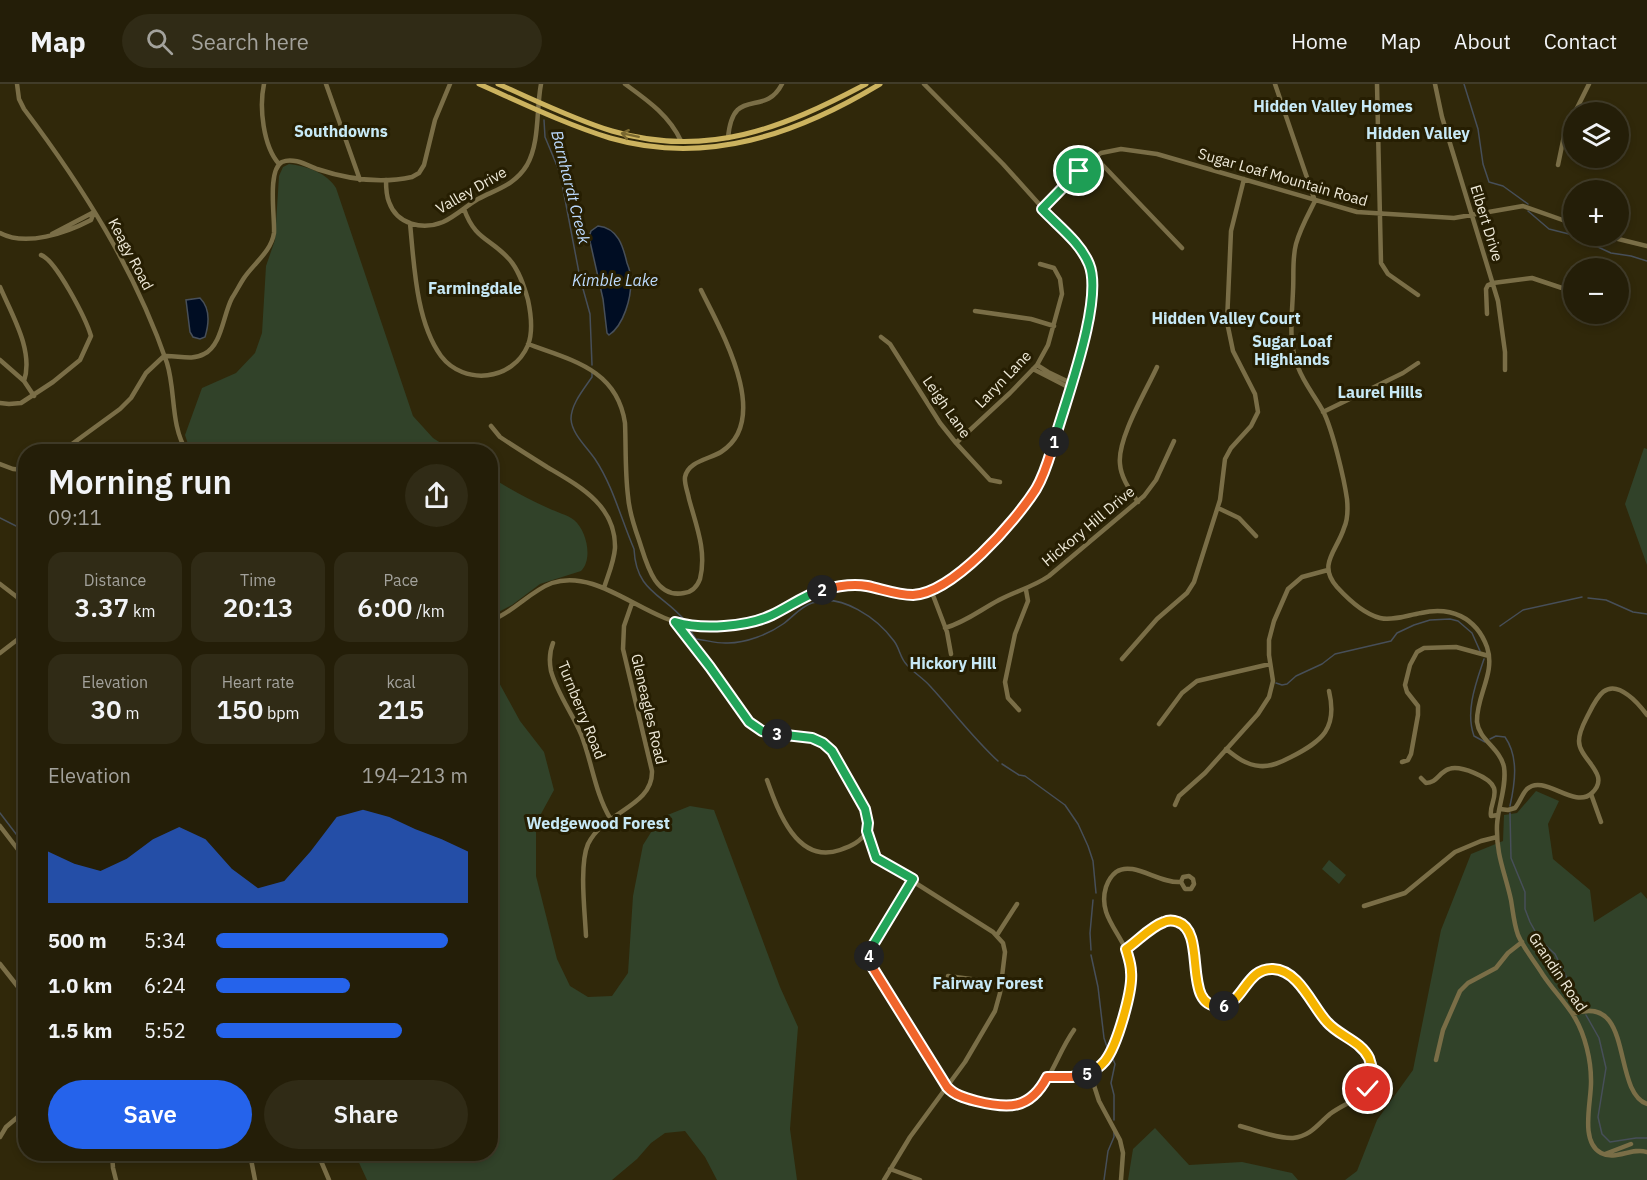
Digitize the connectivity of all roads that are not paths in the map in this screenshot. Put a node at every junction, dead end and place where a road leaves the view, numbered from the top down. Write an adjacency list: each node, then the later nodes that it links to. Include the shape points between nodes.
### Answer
1 (17, 84): 34 (street, Keagy Road, via 24,109)
2 (264, 84): 26 (street, via 262,117)
3 (326, 84): 29 (street)
4 (450, 84): 30 (street, via 421,170 412,177)
5 (479, 84): 21 (main road)
6 (498, 84): 19 (main road)
7 (541, 84): 19 (street, Valley Drive)
8 (626, 84): 23 (street, via 653,104)
9 (782, 84): 17 (street, via 771,97)
10 (866, 84): 22 (main road, via 790,121)
11 (880, 84): 21 (main road, via 793,128 718,147 672,148 627,142)
12 (924, 84): 33 (street, via 1004,164)
13 (1275, 84): 31 (street)
14 (1377, 84): 35 (street)
15 (1435, 84): 36 (street, Elbert Drive)
16 (1589, 84): 20 (street)
17 (750, 97)
18 (738, 101): 22 (street, via 730,115)
19 (539, 102): 21 (street, Valley Drive); 23 (main road, one-way to 19, via 616,132)
20 (1580, 102)
21 (537, 110): 32 (street, Valley Drive, via 534,144 522,172 510,184)
22 (728, 138): 23 (main road)
23 (681, 141)
24 (1563, 141): 27 (street)
25 (1095, 157): 28 (street, Sugar Loaf Mountain Road, via 1115,149 1142,151); 33 (street, Sugar Loaf Mountain Road); 42 (street)
26 (279, 164): 29 (street, via 296,161); 55 (street, via 274,181 274,235 231,301 214,345 196,358)
27 (1558, 165)
28 (1244, 179): 31 (street, Sugar Loaf Mountain Road); 75 (street, via 1231,231 1227,322 1233,351 1255,394 1257,412 1225,459)
29 (360, 180): 30 (street)
30 (386, 180): 38 (street, via 392,209)
31 (1315, 201): 35 (street, Sugar Loaf Mountain Road); 65 (street, via 1294,255 1290,330 1299,372)
32 (464, 209): 38 (street, Valley Drive, via 446,221); 54 (street, via 474,230 510,260 519,276 530,311)
33 (1042, 209): 62 (street, via 1083,253 1093,279 1091,313)
34 (94, 212): 39 (street, via 52,234 24,239); 55 (street, Keagy Road, via 129,270)
35 (1381, 214): 36 (street, Sugar Loaf Mountain Road); 49 (street, via 1383,268)
36 (1471, 216): 37 (street, Sugar Loaf Mountain Road, via 1523,206); 45 (street, Elbert Drive)
37 (1563, 220)
38 (410, 223): 54 (street, via 420,303 430,334 444,359 468,374 488,376 511,366)
39 (0, 233)
40 (1629, 242): 41 (street)
41 (1647, 246)
42 (1182, 248)
43 (41, 255): 63 (street, via 51,261 91,336 78,363)
44 (1040, 264): 52 (street, Laryn Lane, via 1054,268 1060,279 1062,294)
45 (1493, 283): 47 (street, via 1532,278); 51 (street, via 1486,289); 60 (street, Elbert Drive, via 1501,314)
46 (0, 287): 61 (street, via 25,346)
47 (1563, 288)
48 (701, 290): 54 (street, via 739,374 743,410 729,445 686,473 702,554 698,584 687,593 667,591 649,570 629,506 625,423 616,397 589,367)
49 (1418, 295)
50 (975, 311): 52 (street)
51 (1487, 314)
52 (1054, 326): 58 (street, Laryn Lane)
53 (880, 338): 68 (street, Leigh Lane, via 890,344)
54 (528, 344)
55 (164, 356): 69 (street, via 146,373 126,403); 70 (street, Keagy Road)
56 (0, 360): 61 (street)
57 (1418, 363): 65 (street)
58 (1035, 367): 62 (street); 68 (street, Laryn Lane)
59 (1158, 367): 74 (street, via 1120,452 1122,475)
60 (1505, 370)
61 (24, 381): 63 (street)
62 (1071, 385): 80 (street, via 1046,470 1032,494 968,566)
63 (34, 396): 64 (street, via 21,403)
64 (0, 403)
65 (1323, 412): 77 (street, via 1347,507 1344,528)
66 (491, 426): 79 (street, via 500,437 586,490 604,509 615,545)
67 (1174, 441): 74 (street, Hickory Hill Drive, via 1154,483)
68 (956, 443): 73 (street, Leigh Lane, via 990,480)
69 (72, 444)
70 (182, 444)
71 (0, 464): 72 (street)
72 (18, 469)
73 (1000, 482)
74 (1138, 502): 81 (street, Hickory Hill Drive, via 1049,576)
75 (1218, 508): 76 (street, via 1239,518); 92 (street, via 1190,589)
76 (1256, 536)
77 (1328, 570): 91 (street, via 1345,594 1379,617 1396,618 1437,610 1462,615 1482,637); 93 (street, via 1302,577 1288,589 1271,630)
78 (0, 584): 82 (street)
79 (604, 588): 83 (street); 84 (street, via 579,579 550,584)
80 (930, 590): 85 (street, via 906,594 844,585 808,594 759,620 716,626); 86 (street)
81 (1026, 590): 86 (street, Hickory Hill Drive); 95 (street, via 1028,601 1015,634 1005,682 1008,698)
82 (18, 598)
83 (632, 603): 85 (street); 106 (street, Gleneagles Road, via 624,626 623,649 652,776 644,795)
84 (498, 617)
85 (675, 622): 109 (street, via 753,725 767,733 817,740 832,751 865,809)
86 (945, 628): 90 (street)
87 (18, 639): 89 (street)
88 (553, 643): 106 (street, Turnberry Road, via 549,659 553,677 581,734 598,794)
89 (0, 653)
90 (951, 654)
91 (1489, 656): 99 (street, via 1456,648 1424,648 1417,652 1405,685 1418,706 1418,715 1411,754); 104 (street, Grandin Road, via 1477,720 1482,735 1497,751 1503,765)
92 (1122, 659)
93 (1270, 664): 97 (street, via 1197,681 1182,693); 98 (street, via 1273,681 1269,697)
94 (1329, 692): 98 (street, via 1329,726 1304,750 1279,763 1262,766 1247,763)
95 (1019, 710)
96 (1647, 715): 102 (street, via 1621,690 1609,689 1598,697 1579,741 1582,755 1598,774)
97 (1160, 724)
98 (1226, 749): 103 (street, via 1179,796)
99 (1402, 762)
100 (1421, 778): 105 (street, via 1430,783 1452,768 1482,776 1494,790 1491,816)
101 (767, 780): 109 (street, via 785,823 809,848 834,852 855,844)
102 (1591, 794): 104 (street, via 1576,797 1535,785 1527,789 1515,808); 107 (street)
103 (1175, 805)
104 (1500, 808): 105 (street, Grandin Road)
105 (1498, 815): 110 (street, Grandin Road)
106 (610, 818): 117 (street, Gleneagles Road, via 592,837 585,855)
107 (1601, 822)
108 (0, 826): 111 (street)
109 (867, 831): 112 (street, via 876,858)
110 (1497, 837): 115 (street, via 1455,852 1406,893); 118 (street, Grandin Road, via 1499,861)
111 (18, 850)
112 (913, 879): 116 (street); 129 (street, via 869,957)
113 (1181, 882): 119 (street, via 1129,868 1111,876 1105,891 1106,912)
114 (1017, 904): 116 (street)
115 (1364, 906)
116 (997, 935): 122 (street, via 1005,952)
117 (586, 936)
118 (1522, 942): 124 (street, Grandin Road); 126 (street, via 1496,968 1468,982 1460,991 1443,1030)
119 (1126, 949): 127 (street, via 1131,971 1129,994 1111,1051 1105,1062); 132 (street, via 1163,922 1181,923 1190,933 1199,989 1209,1004 1228,1005 1256,974 1267,969 1283,971 1296,980 1328,1024 1367,1055 1372,1079 1365,1093 1307,1134 1288,1138)
120 (0, 964): 123 (street)
121 (948, 975): 122 (street)
122 (1001, 983): 129 (street, via 990,1022)
123 (18, 987)
124 (1572, 1014): 130 (street, via 1592,1010 1608,1021 1617,1037 1632,1091); 136 (street, Grandin Road, via 1583,1036 1591,1077 1590,1138)
125 (1074, 1030): 128 (street)
126 (1436, 1060)
127 (1090, 1073): 128 (street); 146 (street, via 1099,1101 1120,1140)
128 (1047, 1077): 129 (street, via 1033,1097 1012,1106 971,1100)
129 (947, 1087): 140 (street)
130 (1647, 1104)
131 (18, 1117): 133 (street)
132 (1240, 1126)
133 (0, 1137)
134 (1631, 1144): 136 (street)
135 (1647, 1152): 136 (street)
136 (1605, 1154)
137 (112, 1161): 141 (street)
138 (251, 1161): 142 (street)
139 (321, 1161): 143 (street)
140 (890, 1169): 144 (street); 145 (street)
141 (116, 1180)
142 (255, 1180)
143 (329, 1180)
144 (884, 1180)
145 (920, 1180)
146 (1121, 1180)

